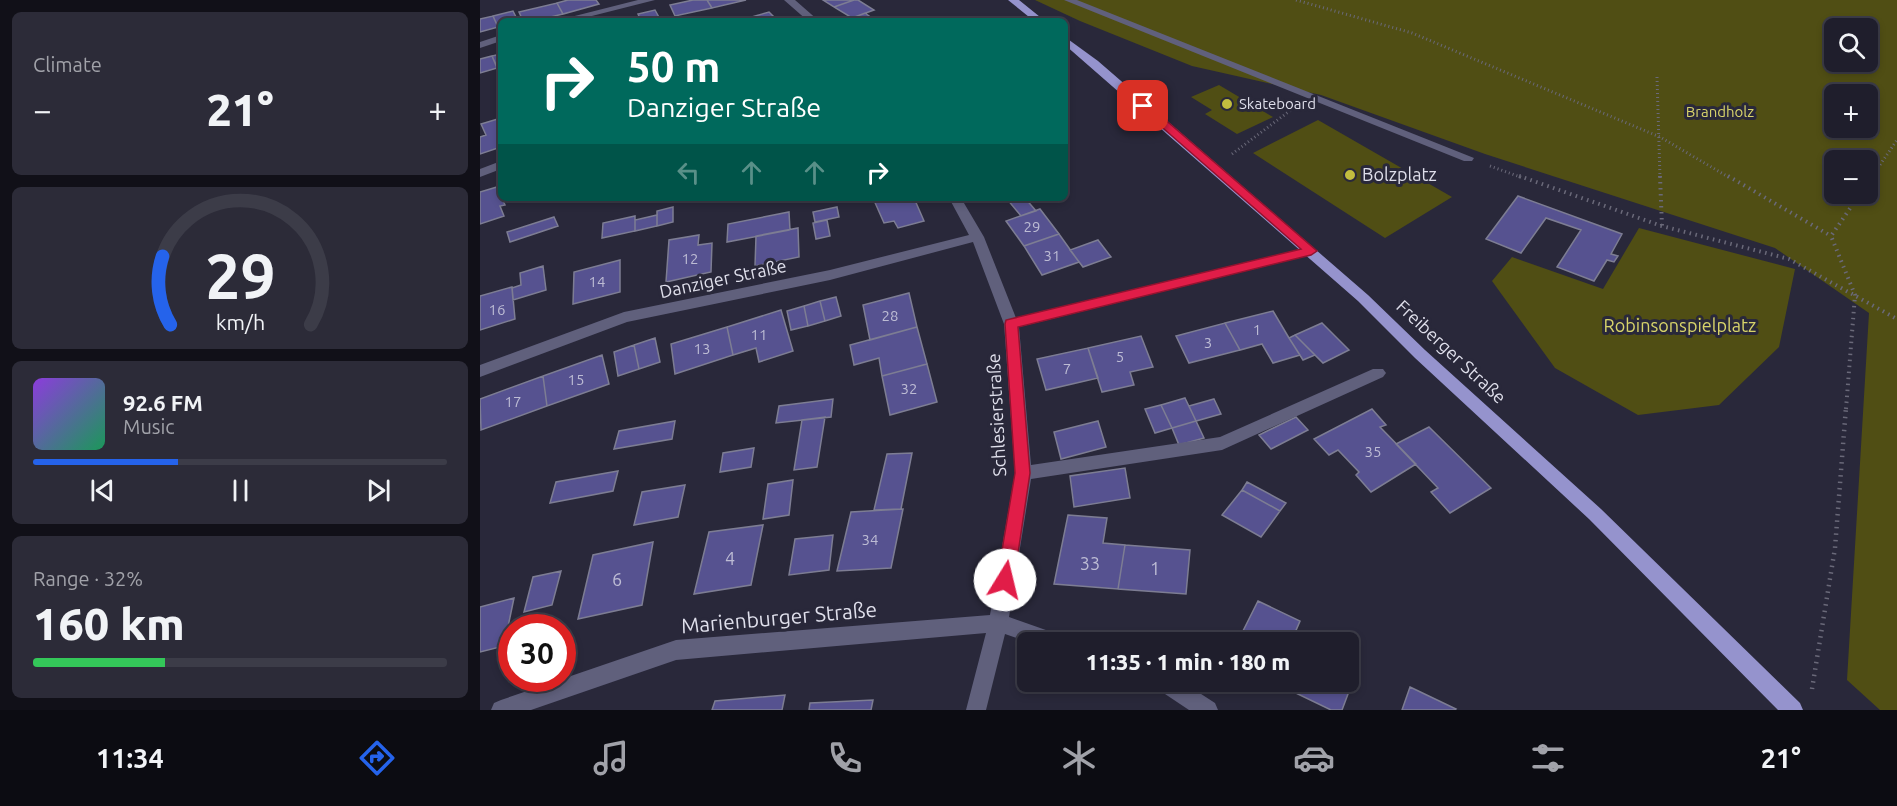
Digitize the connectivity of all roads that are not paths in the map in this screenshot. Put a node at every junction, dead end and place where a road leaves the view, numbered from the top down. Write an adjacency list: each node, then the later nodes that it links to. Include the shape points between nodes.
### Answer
1 (650, 0): 5 (street)
2 (789, 0): 6 (street)
3 (1013, 0): 7 (main road)
4 (1070, 0): 11 (street)
5 (573, 18)
6 (810, 18)
7 (1036, 18)
8 (498, 39): 10 (street)
9 (1068, 43): 16 (main road, Freiberger Straße)
10 (480, 45)
11 (1468, 158)
12 (498, 166): 13 (street)
13 (480, 173)
14 (957, 201): 15 (street, Schlesierstraße)
15 (977, 237): 17 (street, Schlesierstraße); 18 (street, Danziger Straße, via 830,275 624,317)
16 (1311, 251): 17 (street); 27 (main road, Freiberger Straße, via 1595,514)
17 (1011, 324): 20 (street, Schlesierstraße)
18 (480, 370)
19 (1378, 373): 20 (street, via 1222,443)
20 (1023, 473): 21 (street, Schlesierstraße)
21 (999, 623): 22 (street); 24 (street, Marienburger Straße, via 676,650); 25 (street, Schlesierstraße)
22 (1025, 632)
23 (1180, 692): 26 (street)
24 (501, 710)
25 (976, 710)
26 (1208, 710)
27 (1793, 710)

